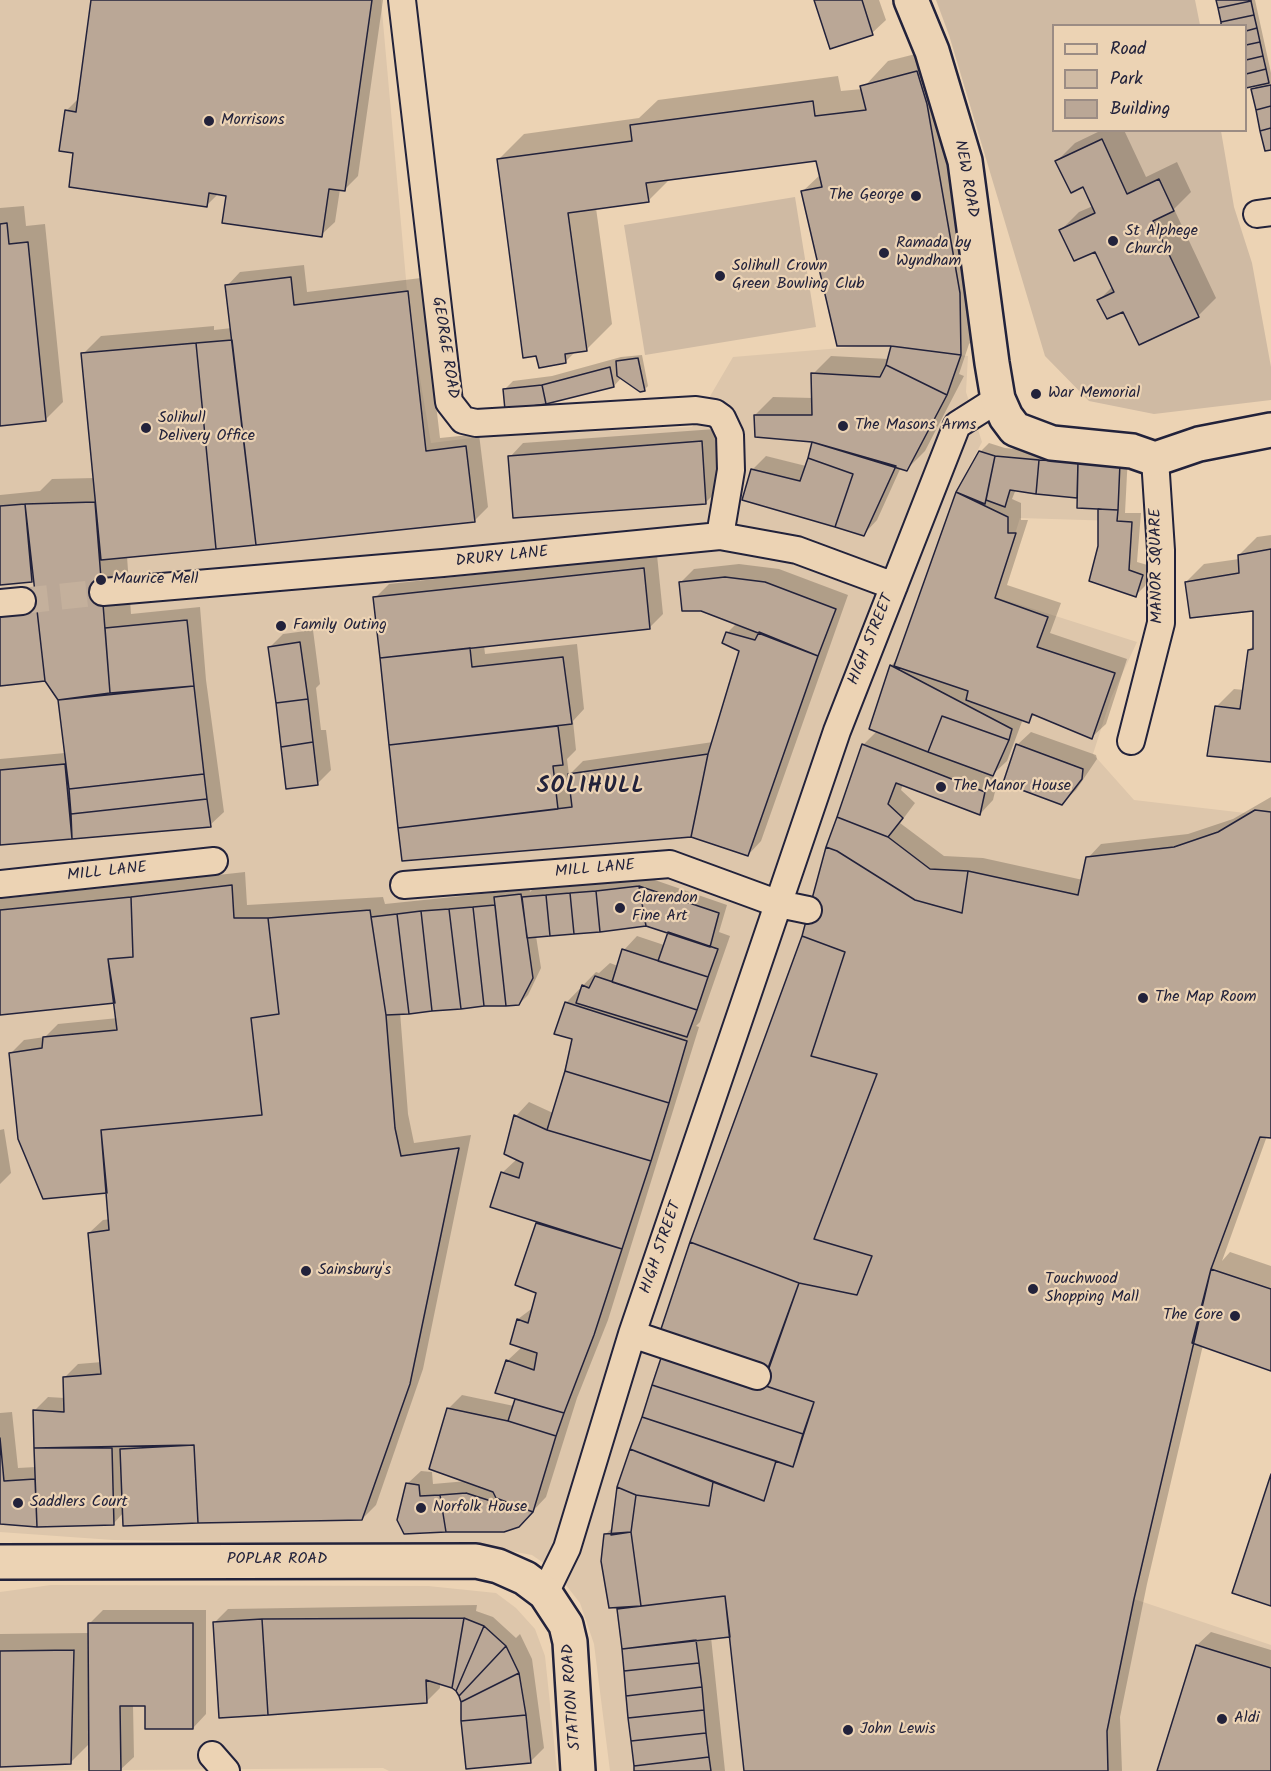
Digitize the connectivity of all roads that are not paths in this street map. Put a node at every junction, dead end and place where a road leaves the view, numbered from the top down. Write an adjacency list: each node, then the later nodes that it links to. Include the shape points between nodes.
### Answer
1 (402, 0): 6 (street, GEORGE ROAD, via 449,402 463,420 476,423 715,412 730,435 731,470)
2 (912, 0): 3 (street, NEW ROAD, via 932,51 965,161)
3 (998, 399): 5 (street, via 1015,429 1041,439 1132,451); 7 (street, HIGH STREET, via 957,425)
4 (1271, 430): 5 (street, via 1199,444)
5 (1155, 459): 9 (street, MANOR SQUARE, via 1161,623)
6 (720, 536): 7 (street, DRURY LANE, via 797,550); 8 (street, DRURY LANE)
7 (894, 586): 13 (street, HIGH STREET, via 837,731)
8 (103, 592)
9 (1131, 741)
10 (214, 861): 11 (street, MILL LANE)
11 (0, 884)
12 (404, 885): 13 (street, MILL LANE, via 670,864)
13 (779, 904): 14 (street); 15 (street, HIGH STREET)
14 (808, 910)
15 (632, 1334): 16 (street); 18 (street, HIGH STREET, via 567,1548)
16 (757, 1376)
17 (0, 1562): 18 (street, POPLAR ROAD, via 476,1561 510,1571)
18 (545, 1593): 19 (street, STATION ROAD, via 566,1625 570,1642)
19 (578, 1771)

